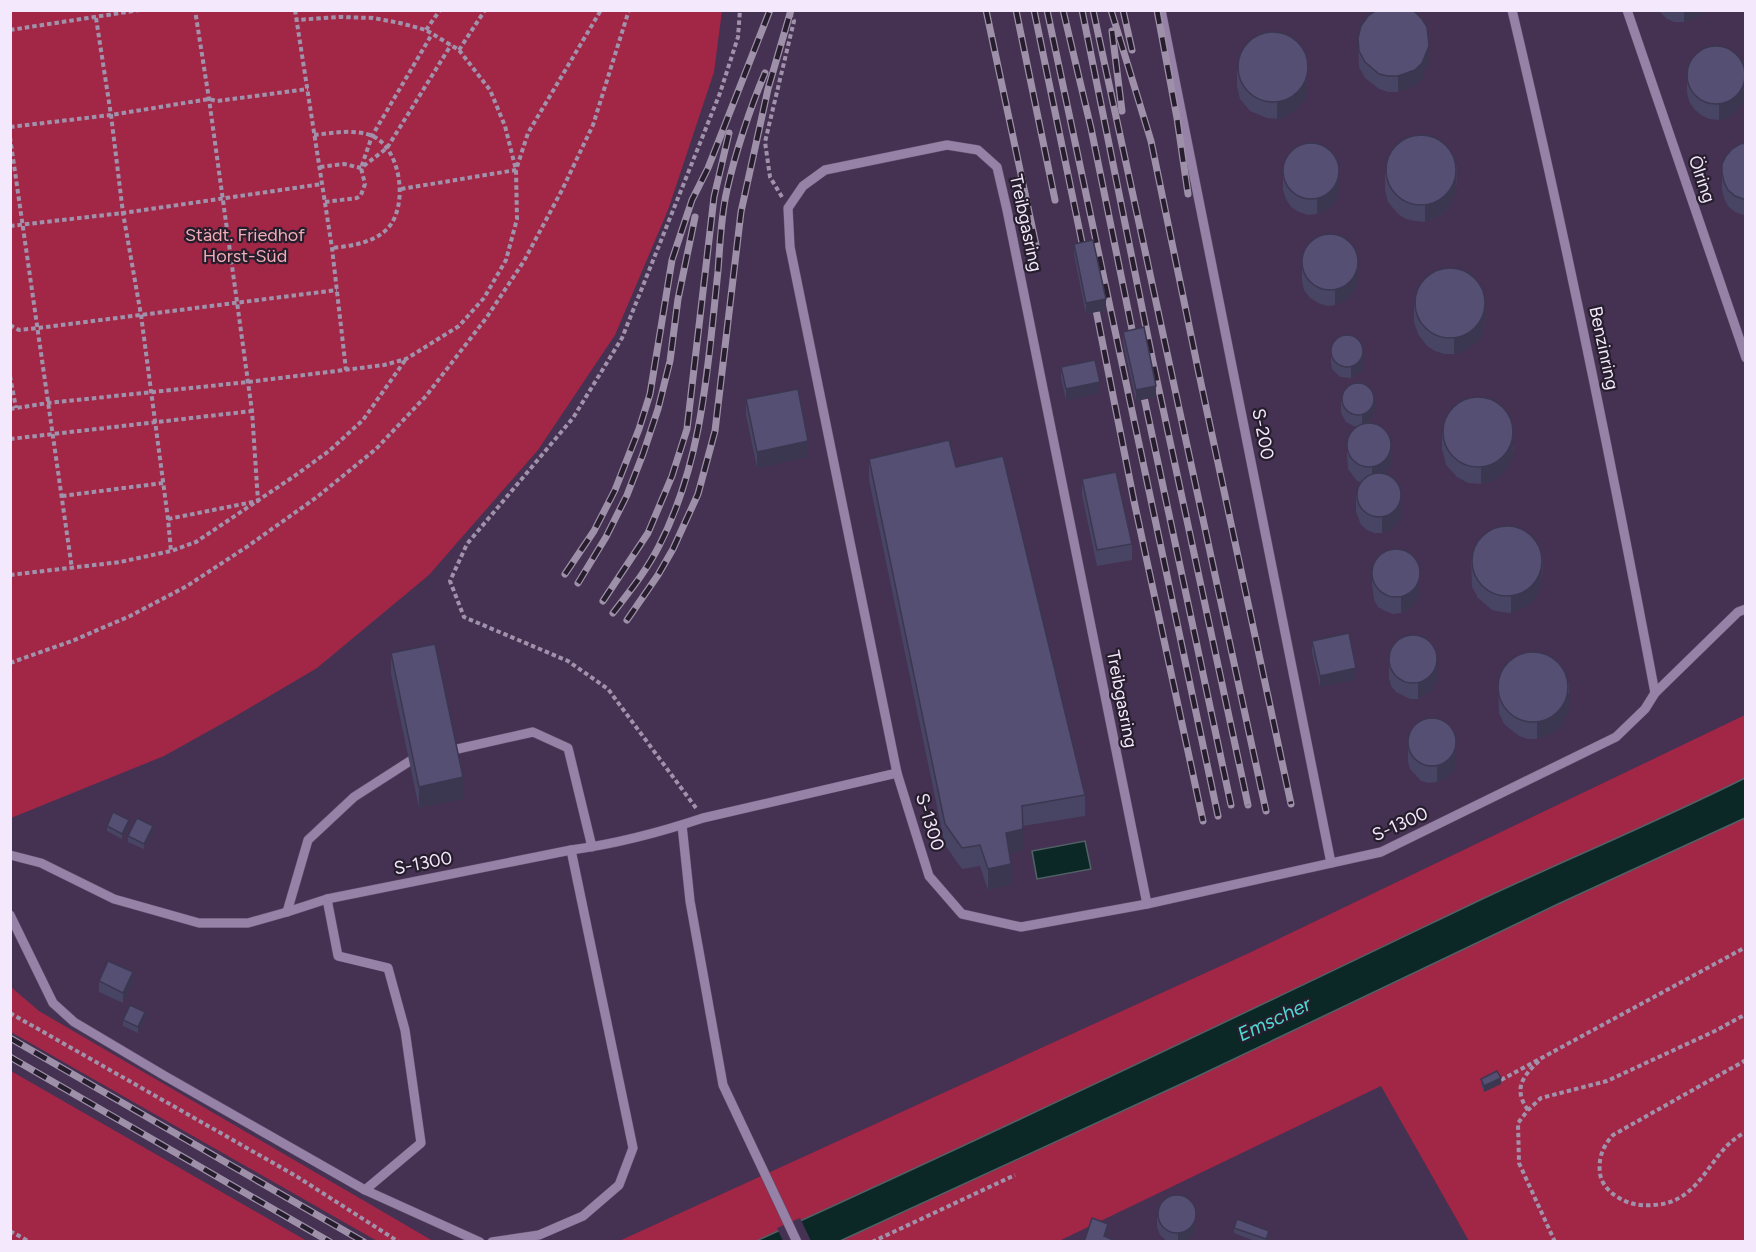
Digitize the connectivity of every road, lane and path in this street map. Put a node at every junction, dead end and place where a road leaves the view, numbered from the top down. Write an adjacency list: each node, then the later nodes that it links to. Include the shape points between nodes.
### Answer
1 (140, 10): 14 (path)
2 (195, 10): 22 (path)
3 (295, 10): 15 (path)
4 (440, 10): 17 (path)
5 (485, 10): 20 (path)
6 (594, 10): 13 (path)
7 (629, 10): 67 (path, via 593,125 562,190 524,261 426,396 367,456 300,509 205,575 130,616)
8 (740, 10): 72 (path, via 738,37 720,93 622,338 573,418 467,544 450,581 464,617 568,661 608,688)
9 (788, 10): 36 (path, via 794,21 765,142 770,177)
10 (1161, 10): 77 (lane, S-200)
11 (1512, 10): 68 (lane, Benzinring, via 1549,164)
12 (1627, 10): 46 (lane, Ölring)
13 (600, 12): 31 (path, via 528,133)
14 (96, 18): 16 (path); 23 (path)
15 (296, 20): 17 (path, via 373,18); 21 (path)
16 (10, 30)
17 (426, 30): 18 (path)
18 (432, 34): 19 (path); 26 (path)
19 (451, 45): 20 (path); 28 (path)
20 (459, 50): 31 (path, via 490,90 505,126)
21 (308, 89): 22 (path); 25 (path)
22 (209, 99): 23 (path); 34 (path)
23 (111, 115): 24 (path); 37 (path)
24 (10, 127)
25 (314, 135): 26 (path, via 350,131); 29 (path)
26 (372, 136): 28 (path); 30 (path)
27 (10, 137): 38 (path)
28 (387, 148): 30 (path); 33 (path)
29 (320, 167): 30 (path, via 344,164); 32 (path)
30 (361, 168): 35 (path, via 365,184 361,195)
31 (516, 170): 33 (path); 47 (path, via 517,219 506,260 484,298 459,326)
32 (322, 184): 34 (path); 35 (path)
33 (401, 189): 40 (path, via 398,211 388,228 377,237)
34 (222, 199): 37 (path); 42 (path)
35 (325, 202): 40 (path)
36 (788, 208): 71 (lane, via 790,247); 79 (lane, Treibgasring, via 803,186 825,170 946,145 978,150 997,166)
37 (123, 213): 38 (path); 43 (path)
38 (23, 225): 39 (path); 45 (path)
39 (10, 226)
40 (332, 248): 41 (path)
41 (337, 290): 42 (path); 48 (path)
42 (238, 303): 43 (path); 50 (path)
43 (141, 315): 45 (path); 51 (path)
44 (10, 325): 45 (path, via 19,330)
45 (38, 328): 52 (path)
46 (1746, 358)
47 (406, 359): 48 (path); 61 (path, via 363,420 329,451)
48 (346, 370): 50 (path)
49 (10, 376): 53 (path)
50 (248, 382): 51 (path); 55 (path)
51 (150, 393): 52 (path); 56 (path)
52 (48, 403): 53 (path); 57 (path)
53 (16, 408): 54 (path)
54 (10, 409)
55 (252, 411): 56 (path); 61 (path)
56 (154, 422): 57 (path); 59 (path)
57 (52, 435): 58 (path); 60 (path)
58 (10, 438)
59 (163, 483): 60 (path); 62 (path)
60 (62, 496): 64 (path)
61 (258, 501): 62 (path); 63 (path, via 196,542)
62 (168, 519): 63 (path)
63 (171, 551): 64 (path)
64 (72, 569): 65 (path)
65 (10, 575)
66 (1746, 609): 68 (lane, S-1300, via 1738,612)
67 (10, 663)
68 (1655, 693): 77 (lane, S-1300, via 1645,709 1616,737 1381,852)
69 (453, 750): 74 (lane, via 533,732 568,748)
70 (410, 761): 80 (lane, via 354,796 308,840)
71 (897, 773): 72 (lane, S-1300); 79 (lane, S-1300, via 929,876 962,914 1021,927)
72 (703, 818): 73 (lane, S-1300)
73 (682, 825): 74 (lane, S-1300); 97 (lane, via 690,901 723,1085)
74 (592, 847): 75 (lane, S-1300)
75 (571, 850): 78 (lane, S-1300); 96 (lane, via 633,1148 619,1185 583,1216 539,1235)
76 (10, 855): 80 (lane, S-1300, via 41,863 114,899 199,923 248,923)
77 (1331, 863): 79 (lane, S-1300)
78 (327, 899): 80 (lane, S-1300); 91 (lane, via 338,956 388,968 405,1030 421,1143)
79 (1147, 904)
80 (287, 912)
81 (10, 915): 91 (lane, via 53,1003 74,1022)
82 (1746, 947): 85 (path)
83 (10, 1013): 94 (path, via 296,1176)
84 (1746, 1014): 88 (path, via 1606,1081 1541,1098)
85 (1545, 1055): 87 (path); 88 (path, via 1520,1084 1522,1102)
86 (1746, 1060): 89 (path, via 1613,1135 1600,1158 1602,1184 1633,1204 1665,1204 1690,1191 1729,1144)
87 (1501, 1080)
88 (1528, 1110): 99 (path, via 1518,1123 1519,1162)
89 (1746, 1132)
90 (1015, 1174): 98 (path)
91 (366, 1190): 95 (lane)
92 (10, 1231): 93 (path)
93 (30, 1242)
94 (399, 1242)
95 (480, 1242)
96 (492, 1242)
97 (797, 1242)
98 (872, 1242)
99 (1555, 1242)

